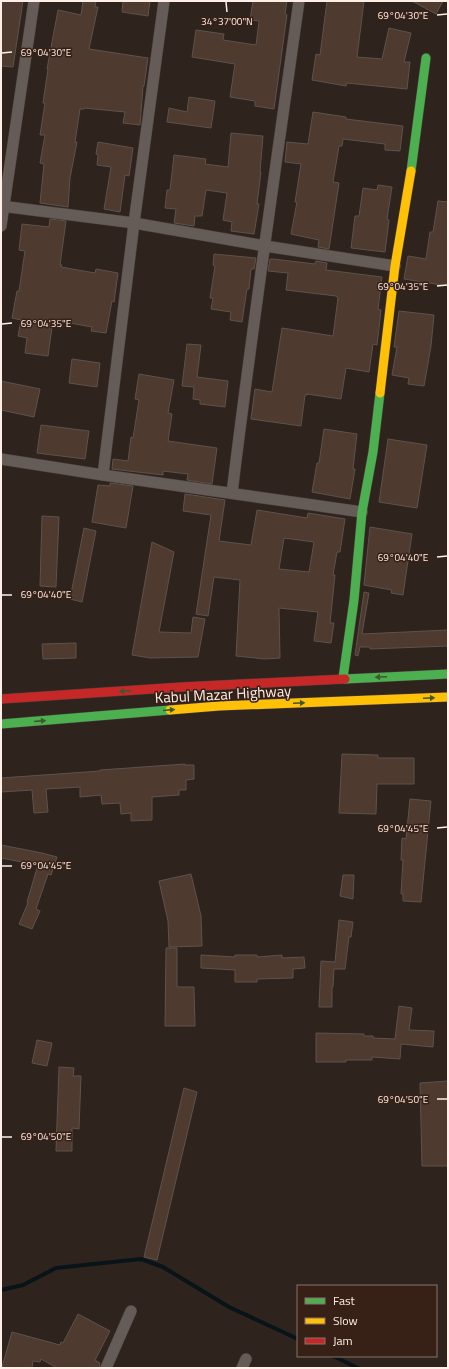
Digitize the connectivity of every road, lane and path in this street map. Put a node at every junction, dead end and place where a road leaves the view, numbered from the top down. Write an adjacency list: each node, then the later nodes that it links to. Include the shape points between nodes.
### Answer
1 (34, 1): 5 (street)
2 (164, 1): 6 (street)
3 (299, 1): 8 (street)
4 (426, 58): 9 (main road)
5 (2, 206): 6 (street); 7 (street)
6 (134, 223): 8 (street); 11 (street)
7 (1, 226)
8 (265, 246): 9 (street); 12 (street)
9 (395, 266): 13 (main road, via 373,452)
10 (1, 459): 11 (street)
11 (103, 475): 12 (street)
12 (232, 493): 13 (street)
13 (362, 512): 14 (main road, via 354,600)
14 (343, 678): 15 (main road, Kabul Mazar Highway, one-way to 14); 17 (main road, Kabul Mazar Highway, one-way to 17, via 182,687)
15 (445, 686): 17 (main road, Kabul Mazar Highway, one-way to 15, via 219,706)
16 (1, 699): 17 (main road, Kabul Mazar Highway)
17 (100, 704): 18 (main road, Kabul Mazar Highway, one-way to 17)
18 (1, 724)
19 (131, 1311): 20 (street)
20 (106, 1368)

